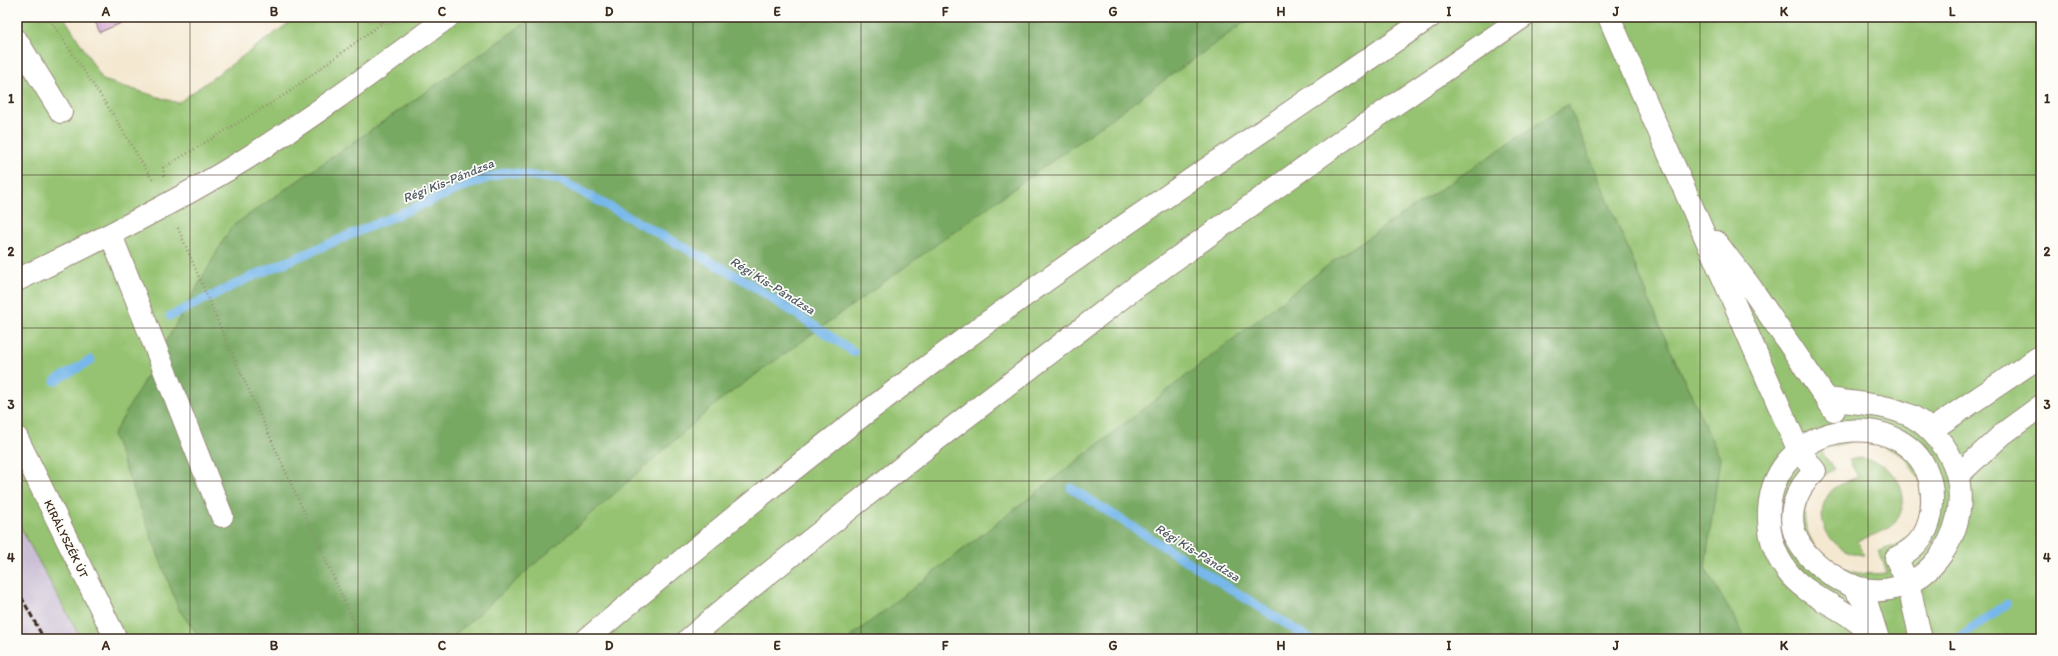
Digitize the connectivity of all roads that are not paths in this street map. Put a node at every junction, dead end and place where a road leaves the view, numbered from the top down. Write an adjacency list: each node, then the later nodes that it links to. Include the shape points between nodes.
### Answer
1 (448, 17): 8 (main road, via 320,110 244,160)
2 (1430, 17): 24 (main road, via 1102,240 917,374 724,524)
3 (1523, 17): 25 (main road, via 1343,140 1136,287 932,444)
4 (1609, 17): 7 (main road)
5 (17, 41): 6 (main road)
6 (61, 112)
7 (1696, 216): 11 (main road, via 1749,285); 17 (main road)
8 (111, 235): 9 (main road); 19 (main road)
9 (17, 280)
10 (2041, 356): 14 (main road)
11 (1827, 399): 13 (main road); 14 (main road, via 1896,410)
12 (2041, 406): 18 (main road, via 2004,433)
13 (1846, 430): 16 (main road, via 1871,431); 17 (main road, via 1823,436)
14 (1931, 430): 16 (main road); 18 (main road, via 1948,451)
15 (17, 438): 23 (main road, KIRÁLYSZÉK ÚT)
16 (1905, 444): 20 (main road, via 1924,464 1931,483 1932,509 1926,531 1919,541 1912,550 1896,558)
17 (1798, 449): 21 (main road, via 1815,471 1804,482 1793,508 1797,539 1808,555 1827,572); 22 (main road, via 1780,472 1769,499 1768,526 1774,550 1787,572 1809,591)
18 (1958, 475): 20 (main road, via 1961,500 1954,532 1929,568)
19 (222, 516)
20 (1908, 583): 21 (main road, via 1882,589); 26 (main road)
21 (1852, 585): 22 (main road, via 1868,607)
22 (1878, 638)
23 (116, 639)
24 (588, 639)
25 (689, 639)
26 (1922, 639)

